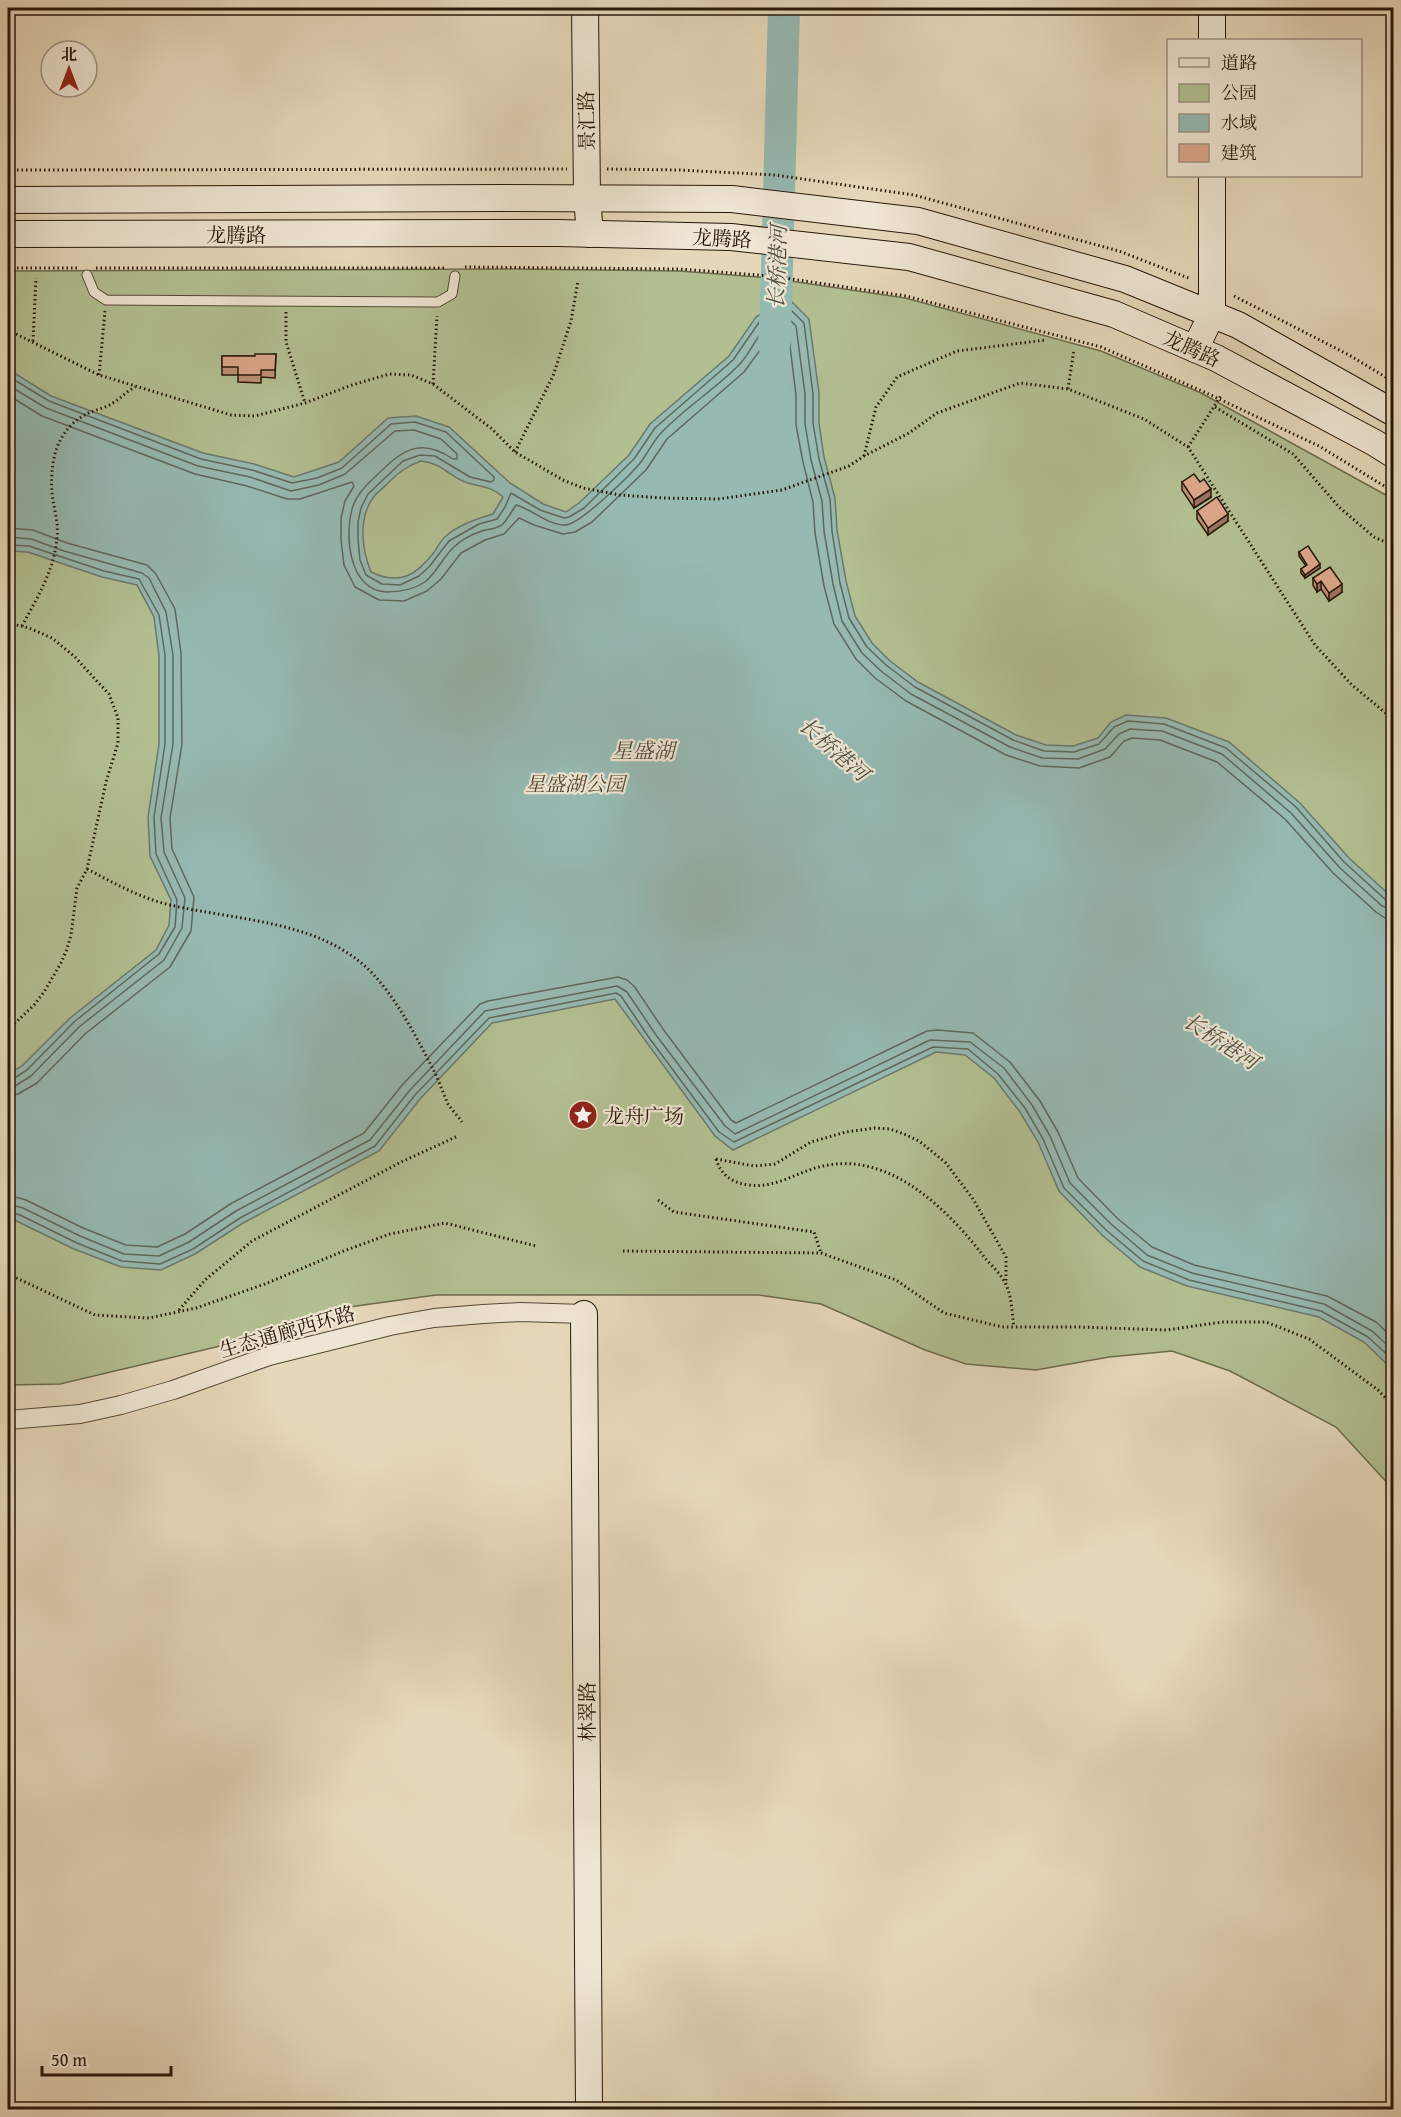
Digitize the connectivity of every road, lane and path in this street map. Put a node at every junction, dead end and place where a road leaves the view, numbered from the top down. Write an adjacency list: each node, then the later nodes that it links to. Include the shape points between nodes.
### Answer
1 (585, 8): 5 (main road, 景汇路)
2 (1212, 8): 3 (main road)
3 (1212, 39)
4 (1212, 177): 18 (main road)
5 (587, 198): 6 (main road, 龙腾路); 8 (main road, 景汇路); 18 (main road, 龙腾路, via 732,199 918,221 1125,279)
6 (8, 200)
7 (8, 234): 8 (main road, 龙腾路)
8 (590, 234): 23 (main road, 龙腾路, via 731,237 909,257 1113,314)
9 (8, 268): 10 (path)
10 (78, 268)
11 (89, 272): 15 (lane, via 94,292); 36 (path, via 680,269 771,276 906,296 1101,347 1319,446)
12 (455, 276): 17 (lane, via 452,294)
13 (36, 278): 21 (path)
14 (578, 281): 33 (path, via 571,321 553,376)
15 (106, 300): 16 (lane); 24 (path)
16 (286, 301): 17 (lane); 29 (path, via 286,342)
17 (438, 302): 25 (path)
18 (1212, 314): 23 (main road); 31 (main road, 龙腾路)
19 (8, 330): 21 (path)
20 (1046, 340): 35 (path, via 957,351 897,377 876,407)
21 (33, 341): 24 (path)
22 (1074, 349): 27 (path)
23 (1195, 349): 34 (main road, 龙腾路)
24 (99, 375): 26 (path)
25 (433, 384): 29 (path, via 411,375 389,374); 33 (path, via 492,429)
26 (135, 387): 29 (path, via 231,415 255,416); 39 (path, via 112,404 83,416 67,430 54,452 51,474 58,533 56,553)
27 (1068, 389): 32 (path, via 1144,419); 35 (path, via 1020,383 937,413 909,433)
28 (1222, 394): 30 (path)
29 (305, 403)
30 (1215, 407): 32 (path); 37 (path, via 1293,454 1339,507 1374,537)
31 (1394, 413)
32 (1188, 447): 40 (path, via 1315,645 1352,685)
33 (515, 452): 35 (path, via 583,488 620,495 718,500 782,490 849,466)
34 (1394, 455)
35 (864, 456)
36 (1394, 492)
37 (1394, 546)
38 (8, 623): 39 (path)
39 (22, 626): 43 (path, via 52,638 75,657 109,694 118,718 118,743)
40 (1394, 720)
41 (1394, 727): 42 (path)
42 (1394, 745)
43 (87, 869): 44 (path, via 77,888 71,935 61,963 34,1005); 45 (path, via 145,897 290,930 350,954 391,997)
44 (8, 1030)
45 (462, 1122)
46 (458, 1136): 53 (path, via 252,1241 205,1280)
47 (658, 1200): 50 (path, via 674,1212 814,1232)
48 (536, 1246): 53 (path, via 445,1223 390,1234 265,1284)
49 (623, 1251): 50 (path)
50 (821, 1253): 55 (path, via 896,1280 944,1313)
51 (8, 1274): 53 (path, via 95,1315 149,1318)
52 (1006, 1284): 52 (path, via 1006,1257 973,1199 946,1163 904,1134 875,1128 846,1132 812,1142 776,1164 754,1166 716,1159 727,1176 736,1183 749,1185 788,1179 827,1165 847,1164 907,1182 945,1212); 55 (path)
53 (178, 1311)
54 (584, 1314): 57 (street, 生态通廊西环路, via 483,1314 390,1326 269,1356 121,1405 80,1414); 58 (main road, 林翠路)
55 (1014, 1327): 56 (path, via 1167,1330 1221,1322 1266,1322 1309,1338 1378,1390)
56 (1394, 1407)
57 (8, 1420)
58 (589, 2109)

